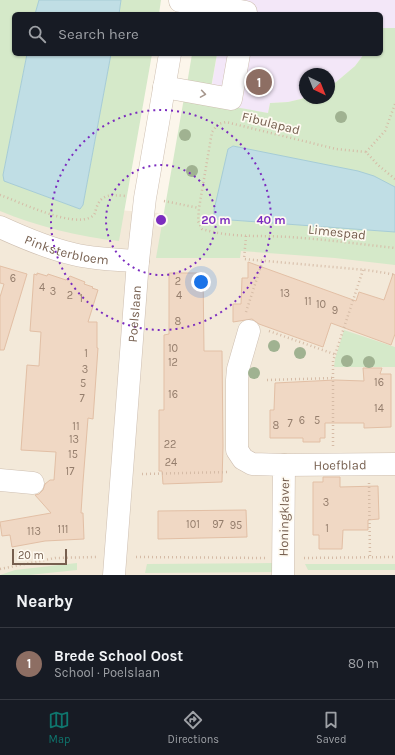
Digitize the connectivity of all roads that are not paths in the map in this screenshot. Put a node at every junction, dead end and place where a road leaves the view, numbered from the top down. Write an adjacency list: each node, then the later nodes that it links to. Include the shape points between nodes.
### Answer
1 (179, 5): 2 (street)
2 (246, 12)
3 (170, 56): 5 (street, Poelslaan)
4 (239, 56): 5 (street, one-way to 4, via 231,99)
5 (164, 87): 7 (street, Poelslaan, via 145,198)
6 (0, 227): 7 (street, Pinksterbloem, via 40,244 73,254)
7 (138, 261): 13 (street, Poelslaan)
8 (250, 329): 10 (street, Honingklaver, via 238,369 237,450 243,459 252,464)
9 (395, 464): 10 (street, Hoefblad)
10 (284, 465): 14 (street, Honingklaver)
11 (0, 480): 12 (street)
12 (33, 482)
13 (114, 575)
14 (283, 575)

